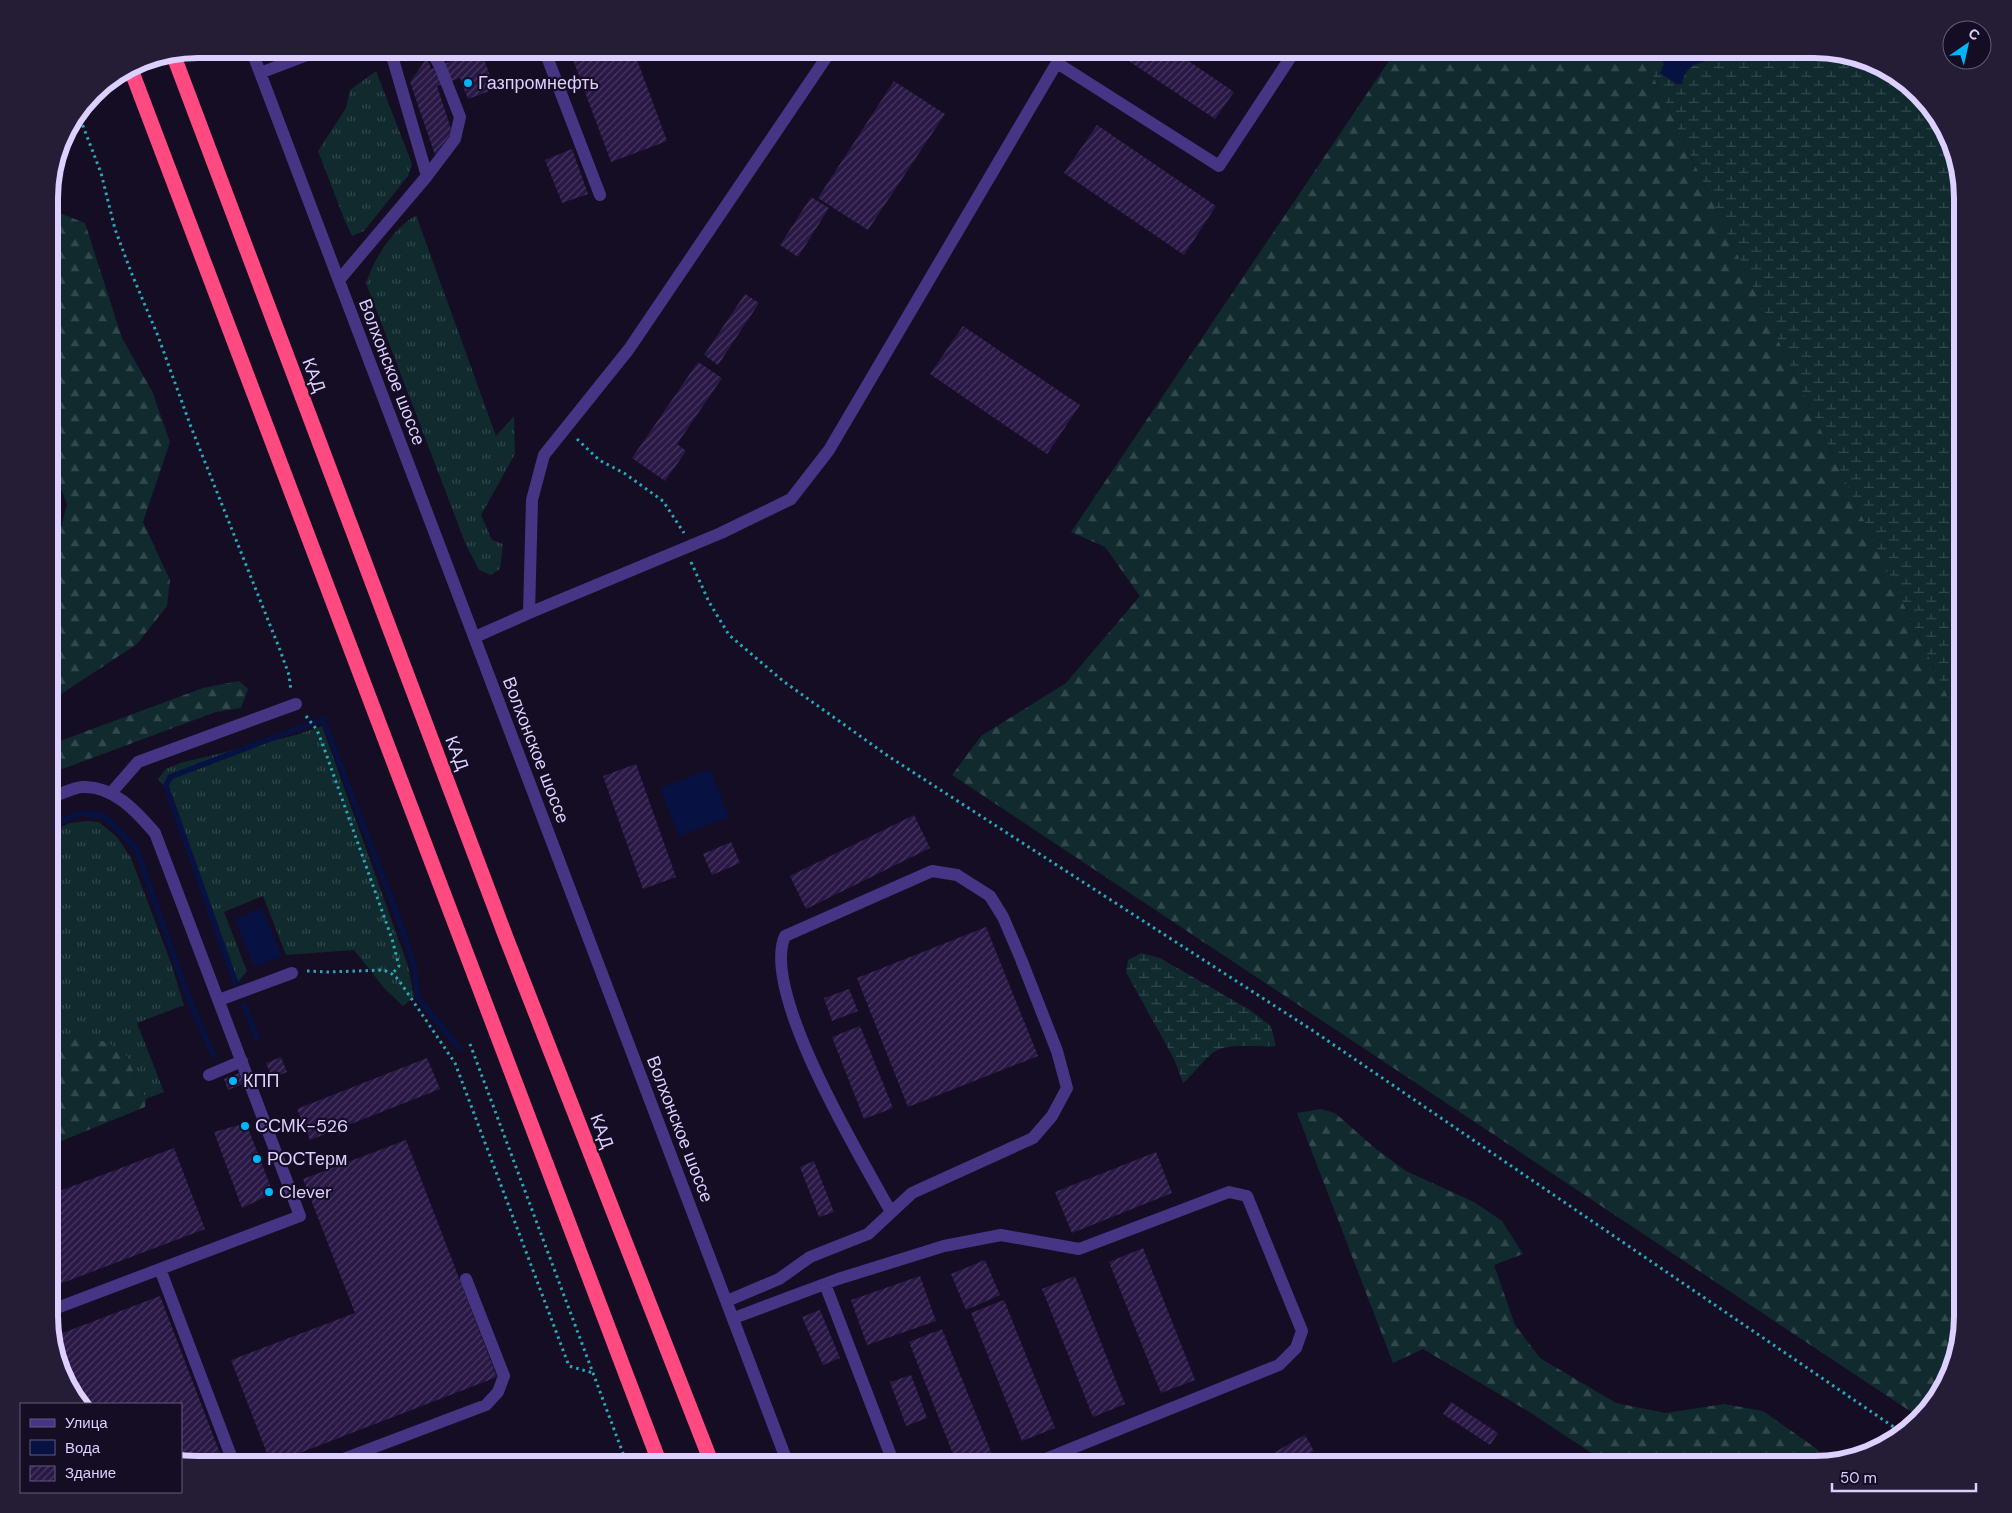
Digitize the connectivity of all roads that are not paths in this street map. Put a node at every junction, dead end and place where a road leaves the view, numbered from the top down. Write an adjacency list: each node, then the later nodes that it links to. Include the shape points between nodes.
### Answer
1 (254, 58): 12 (street, Волхонское шоссе)
2 (299, 58): 12 (street)
3 (393, 58): 13 (street)
4 (435, 58): 13 (street, via 460,117 455,139)
5 (547, 58): 14 (street)
6 (826, 58): 16 (street, via 629,349 544,455 532,500)
7 (1060, 58): 10 (street)
8 (1290, 58): 10 (street, via 1219,166)
9 (175, 60): 35 (highway, КАД, via 504,930)
10 (1057, 63): 16 (street, via 829,450 791,499 721,533)
11 (132, 73): 34 (highway)
12 (260, 73): 15 (street, Волхонское шоссе)
13 (427, 176): 15 (street)
14 (600, 195)
15 (338, 280): 17 (street, Волхонское шоссе)
16 (529, 613): 17 (street)
17 (475, 637): 29 (street, Волхонское шоссе)
18 (296, 704): 19 (street, via 138,762)
19 (112, 793): 20 (street, via 82,787); 22 (street, via 135,810 155,833)
20 (58, 795)
21 (292, 973): 22 (street)
22 (219, 1000): 23 (street)
23 (242, 1061): 24 (street); 26 (street, via 300,1216)
24 (209, 1075)
25 (891, 1212): 25 (street, via 912,1193 1033,1138 1052,1116 1067,1088 1058,1051 1003,917 990,896 957,875 932,871 785,936 779,948 784,992 822,1086); 29 (street, via 868,1234 810,1257 779,1279)
26 (160, 1269): 30 (street); 32 (street)
27 (466, 1279): 33 (street, via 504,1376 498,1392 486,1405)
28 (825, 1284): 31 (street); 37 (street); 38 (street, via 944,1246 1001,1234 1079,1249 1229,1192 1247,1196 1302,1331 1296,1348 1279,1365)
29 (727, 1301): 31 (street, Волхонское шоссе)
30 (58, 1308)
31 (734, 1318): 36 (street, Волхонское шоссе)
32 (231, 1456)
33 (351, 1456)
34 (657, 1456)
35 (709, 1456)
36 (785, 1456)
37 (891, 1456)
38 (1054, 1456)

